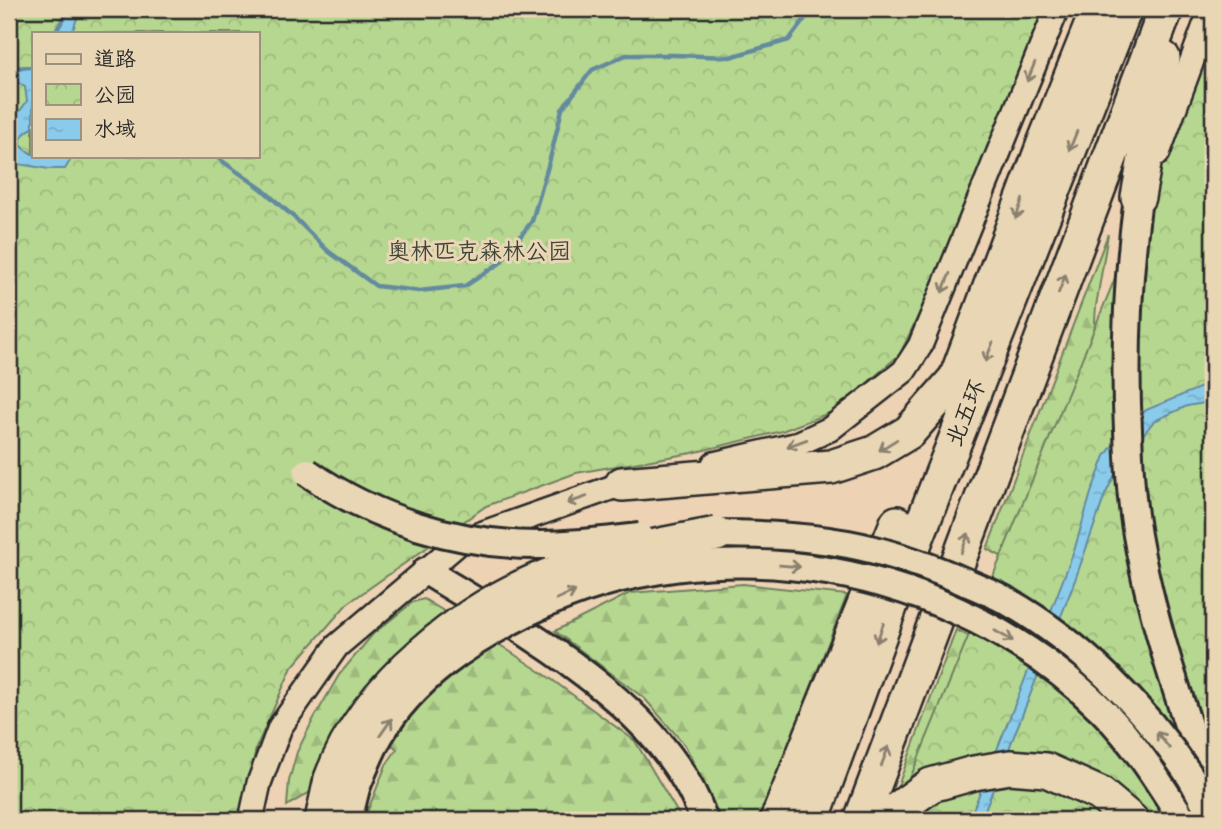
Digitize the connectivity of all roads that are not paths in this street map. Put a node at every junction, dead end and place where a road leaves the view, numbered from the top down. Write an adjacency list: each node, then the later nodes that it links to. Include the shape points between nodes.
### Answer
1 (1057, 9): 10 (street, one-way to 10, via 920,346 904,370 830,429 795,445)
2 (1098, 9): 8 (highway, one-way to 8)
3 (1125, 9): 21 (highway, 北五环, one-way to 21, via 897,588)
4 (1166, 9): 22 (highway, 北五环, one-way to 4)
5 (1172, 9): 7 (highway)
6 (1211, 9): 7 (street)
7 (1138, 197): 14 (main road, via 1130,253 1126,386 1136,533 1183,710)
8 (956, 378): 10 (highway, one-way to 10, via 909,432 874,453 831,467); 20 (highway)
9 (307, 472): 11 (main road, bridge, via 388,516 491,541 558,545)
10 (622, 484): 12 (street, one-way to 12, via 461,541)
11 (717, 534): 13 (highway, bridge, via 652,546 559,572 518,589 465,620 413,661 361,720 337,762); 15 (main road, one-way to 11, bridge, via 1185,769 1134,703 1067,642 1007,601 915,561 850,544)
12 (426, 571): 16 (street, via 337,646 279,727); 19 (main road, via 541,642 632,713 668,752)
13 (344, 784): 17 (highway); 18 (main road); 25 (main road, one-way to 25, bridge, via 366,763 407,697 484,635 565,595 625,577 679,567 776,565 880,582 963,614 1025,648 1102,710)
14 (1213, 800)
15 (1213, 818)
16 (251, 820)
17 (321, 820)
18 (348, 820)
19 (704, 820)
20 (777, 820)
21 (812, 820)
22 (861, 820)
23 (887, 820): 24 (highway, via 931,785 1010,767 1046,769 1101,794)
24 (1131, 820)
25 (1183, 820)

